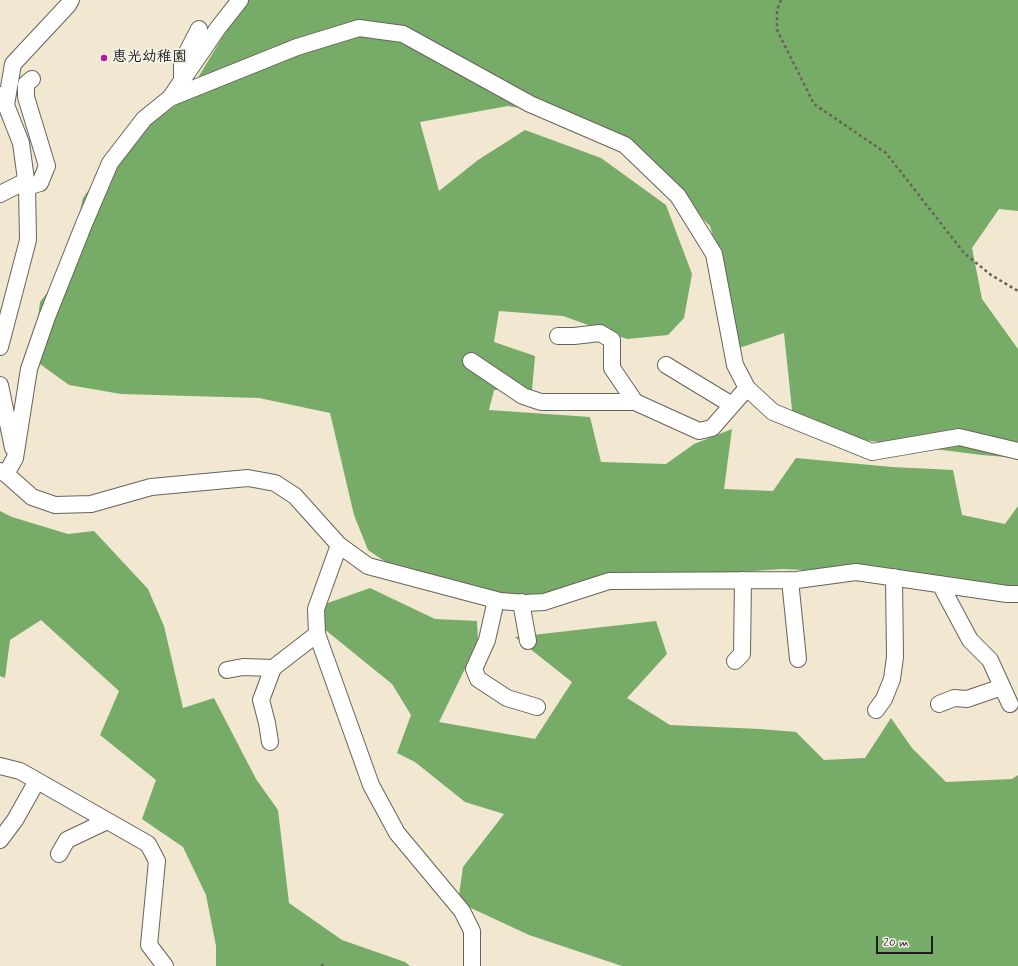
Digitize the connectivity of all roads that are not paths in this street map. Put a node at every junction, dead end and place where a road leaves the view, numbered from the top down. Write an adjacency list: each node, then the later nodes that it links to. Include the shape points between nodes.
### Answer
1 (71, 0): 7 (street, via 12,64)
2 (240, 0): 5 (street)
3 (199, 29): 5 (street, via 182,62)
4 (32, 79): 8 (street, via 26,84 26,97 47,166 40,183)
5 (182, 81): 6 (street)
6 (170, 98): 15 (street, via 297,47 359,28 403,34 530,104 625,145 678,196 714,254 735,365); 19 (street, via 144,119 110,163 47,317 29,369)
7 (3, 100): 8 (street, via 21,143)
8 (27, 184): 9 (street); 11 (street, via 28,240)
9 (0, 194)
10 (558, 336): 16 (street, via 600,333 612,340 612,368)
11 (0, 343)
12 (471, 361): 16 (street, via 524,396 541,402)
13 (666, 365): 17 (street)
14 (0, 385): 19 (street)
15 (747, 388): 17 (street); 18 (street, via 773,412 872,452 959,437)
16 (635, 402): 17 (street, via 699,431 712,428)
17 (732, 405)
18 (1018, 451)
19 (15, 458): 20 (street)
20 (3, 473): 21 (street, via 32,497 55,505 91,504 151,487 248,478 274,482 295,496)
21 (339, 545): 27 (street, via 368,566); 29 (street, via 316,609)
22 (894, 577): 24 (street, via 856,572); 25 (street); 39 (street, via 895,657 892,679 884,699)
23 (743, 580): 24 (street); 28 (street, via 609,581 544,602); 32 (street, via 742,654)
24 (790, 580): 31 (street)
25 (940, 584): 26 (street); 35 (street, via 970,640 990,660)
26 (1018, 594)
27 (496, 600): 28 (street); 38 (street, via 487,640 474,669 478,680 507,698)
28 (521, 602): 30 (street)
29 (317, 634): 33 (street); 47 (street, via 371,785 397,833 462,911 472,931)
30 (528, 641)
31 (798, 659)
32 (735, 661)
33 (273, 668): 34 (street, via 243,667); 40 (street, via 261,700)
34 (227, 670)
35 (1002, 687): 36 (street, via 967,699 954,698); 37 (street)
36 (939, 704)
37 (1010, 704)
38 (537, 707)
39 (876, 710)
40 (270, 742)
41 (0, 766): 42 (street, via 20,771)
42 (37, 780): 43 (street); 44 (street, via 15,820)
43 (107, 821): 45 (street, via 67,840); 46 (street, via 148,844 157,861 149,945)
44 (0, 840)
45 (59, 854)
46 (165, 966)
47 (472, 966)

